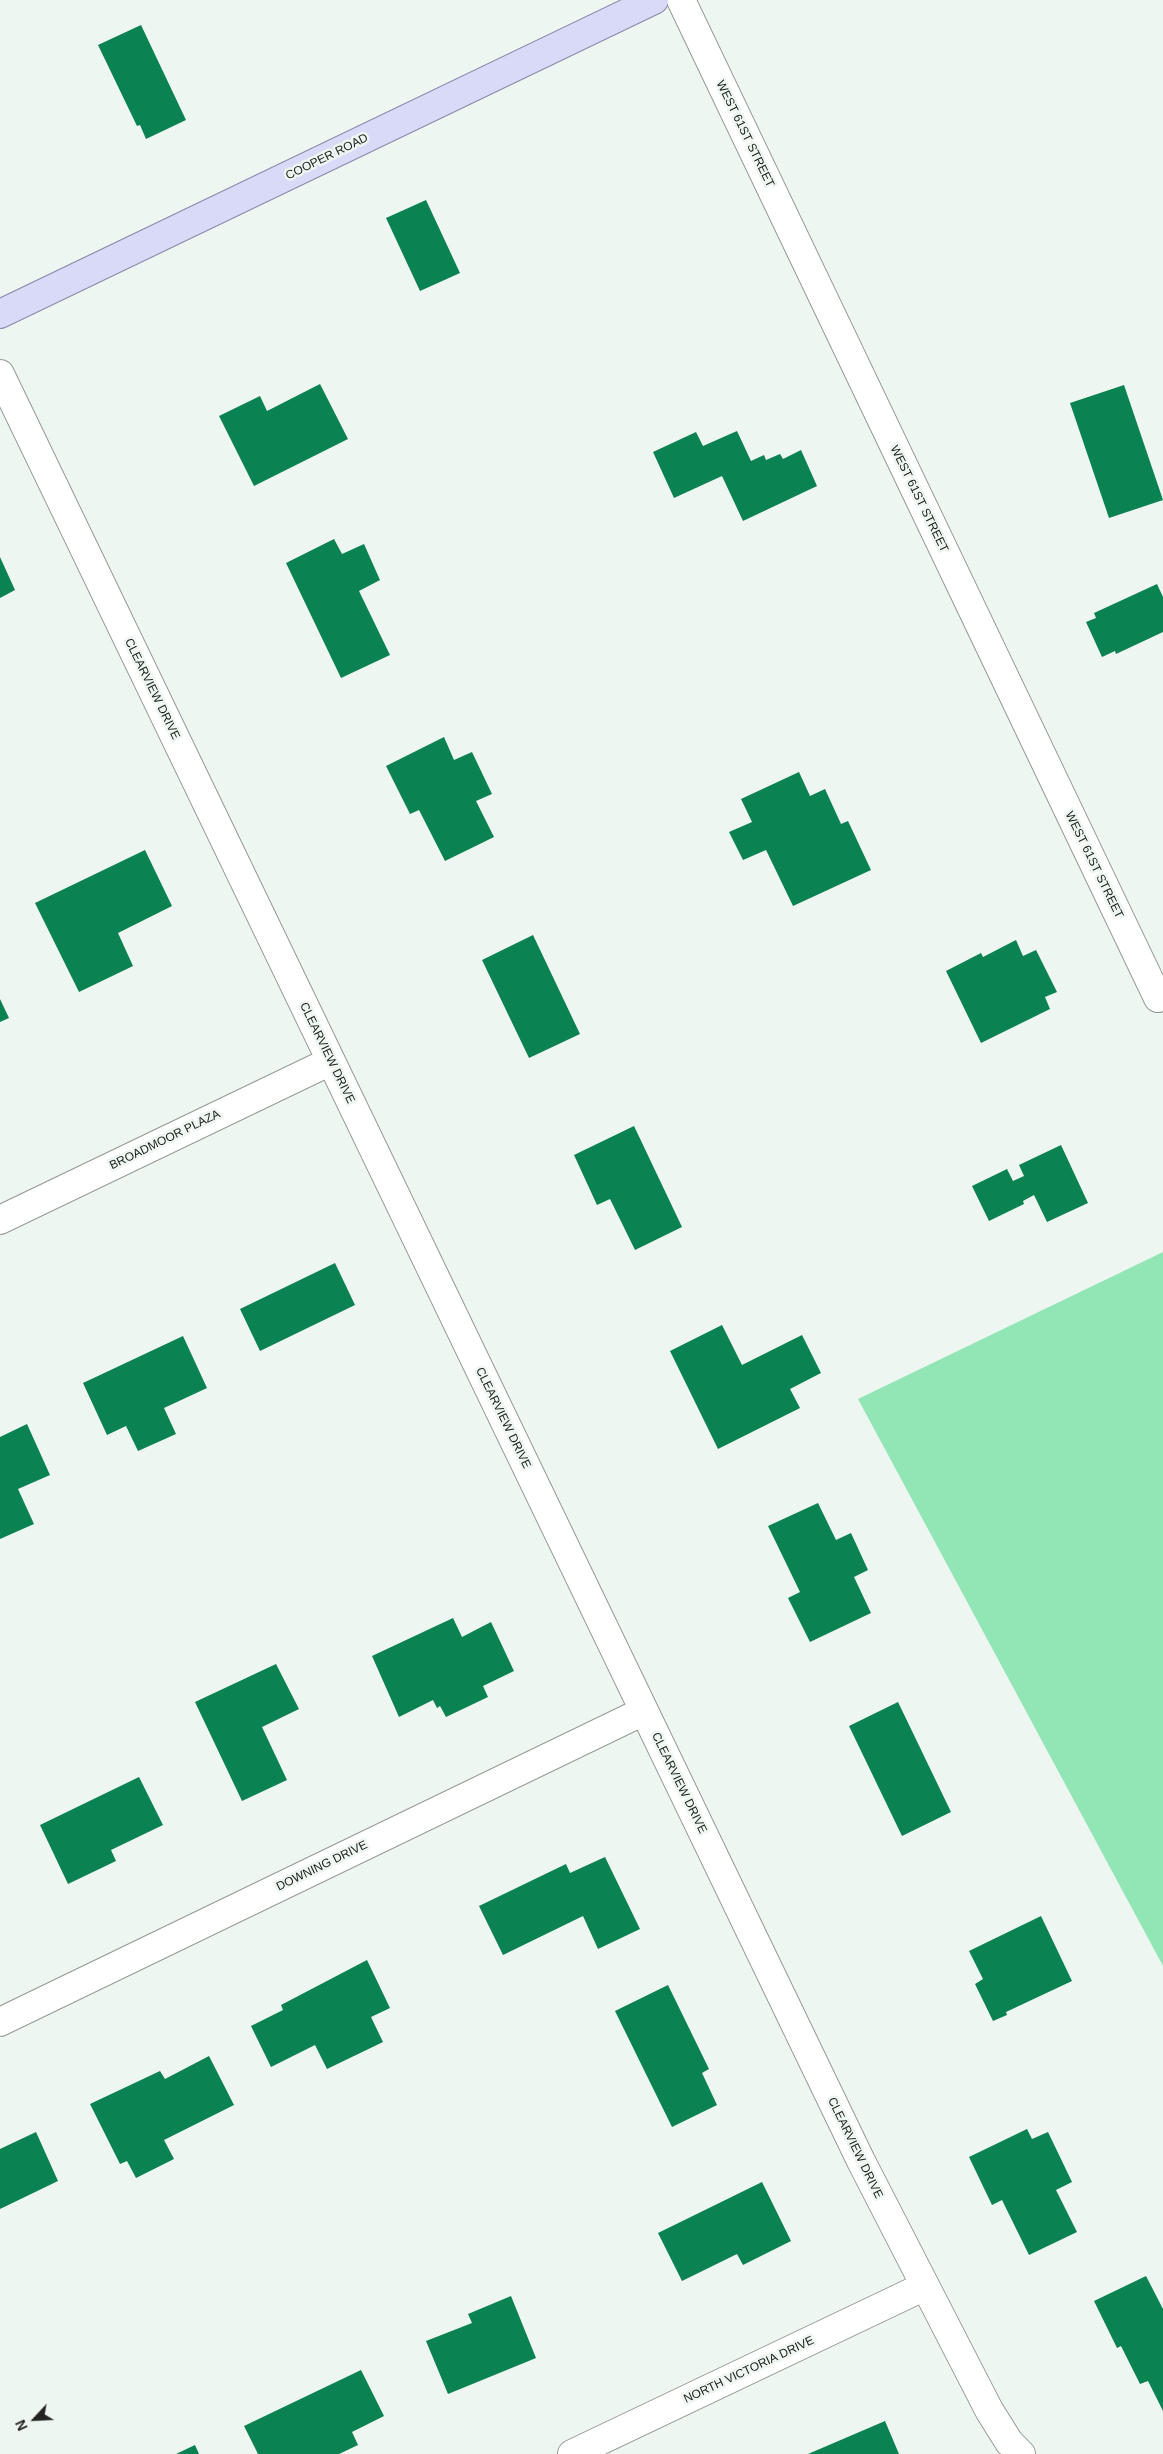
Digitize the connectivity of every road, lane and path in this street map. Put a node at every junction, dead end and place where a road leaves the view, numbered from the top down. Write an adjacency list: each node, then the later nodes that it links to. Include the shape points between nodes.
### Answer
1 (654, 0): 3 (main road, COOPER ROAD)
2 (681, 0): 5 (street, WEST 61ST STREET)
3 (0, 314)
4 (0, 374): 6 (street, CLEARVIEW DRIVE)
5 (1158, 998)
6 (331, 1061): 7 (street, BROADMOOR PLAZA); 8 (street, CLEARVIEW DRIVE)
7 (0, 1220)
8 (644, 1711): 9 (street, DOWNING DRIVE); 10 (street, CLEARVIEW DRIVE)
9 (0, 2022)
10 (925, 2286): 11 (street, NORTH VICTORIA DRIVE); 12 (street, CLEARVIEW DRIVE, via 989,2410 1009,2442)
11 (572, 2454)
12 (1021, 2454)

